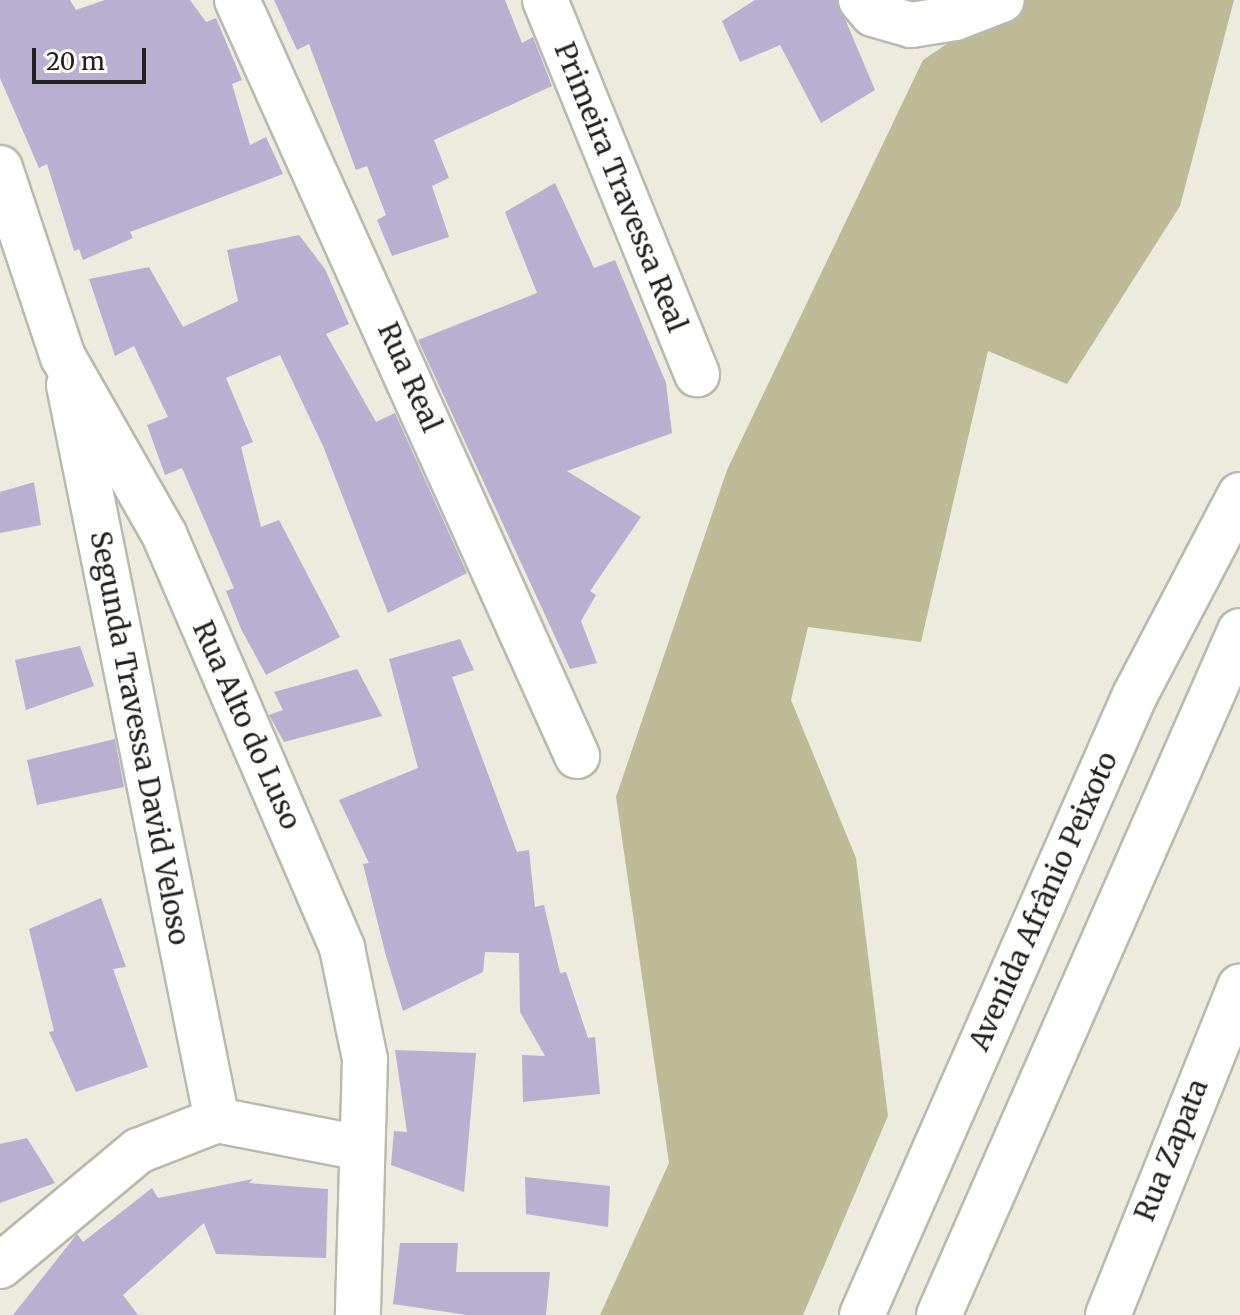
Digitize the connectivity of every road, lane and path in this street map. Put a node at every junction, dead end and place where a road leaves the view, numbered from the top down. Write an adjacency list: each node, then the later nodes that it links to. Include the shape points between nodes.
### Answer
1 (237, 0): 10 (street, Rua Real)
2 (545, 0): 7 (street, Primeira Travessa Real)
3 (861, 0): 4 (street, via 873,14 911,25 955,18)
4 (1002, 0)
5 (0, 168): 6 (street, Rua Alto do Luso)
6 (63, 357): 12 (street, Segunda Travessa David Veloso); 13 (street, Rua Alto do Luso, via 164,534 342,948 358,1000 365,1059)
7 (697, 374)
8 (1240, 495): 16 (street, Avenida Afrânio Peixoto, via 1135,695)
9 (1240, 631): 17 (street)
10 (577, 756)
11 (1240, 987): 18 (street, Rua Zapata)
12 (217, 1120): 13 (street); 14 (street, via 138,1151)
13 (361, 1148): 15 (street, Rua Alto do Luso)
14 (0, 1266)
15 (358, 1315)
16 (862, 1315)
17 (939, 1315)
18 (1108, 1315)

